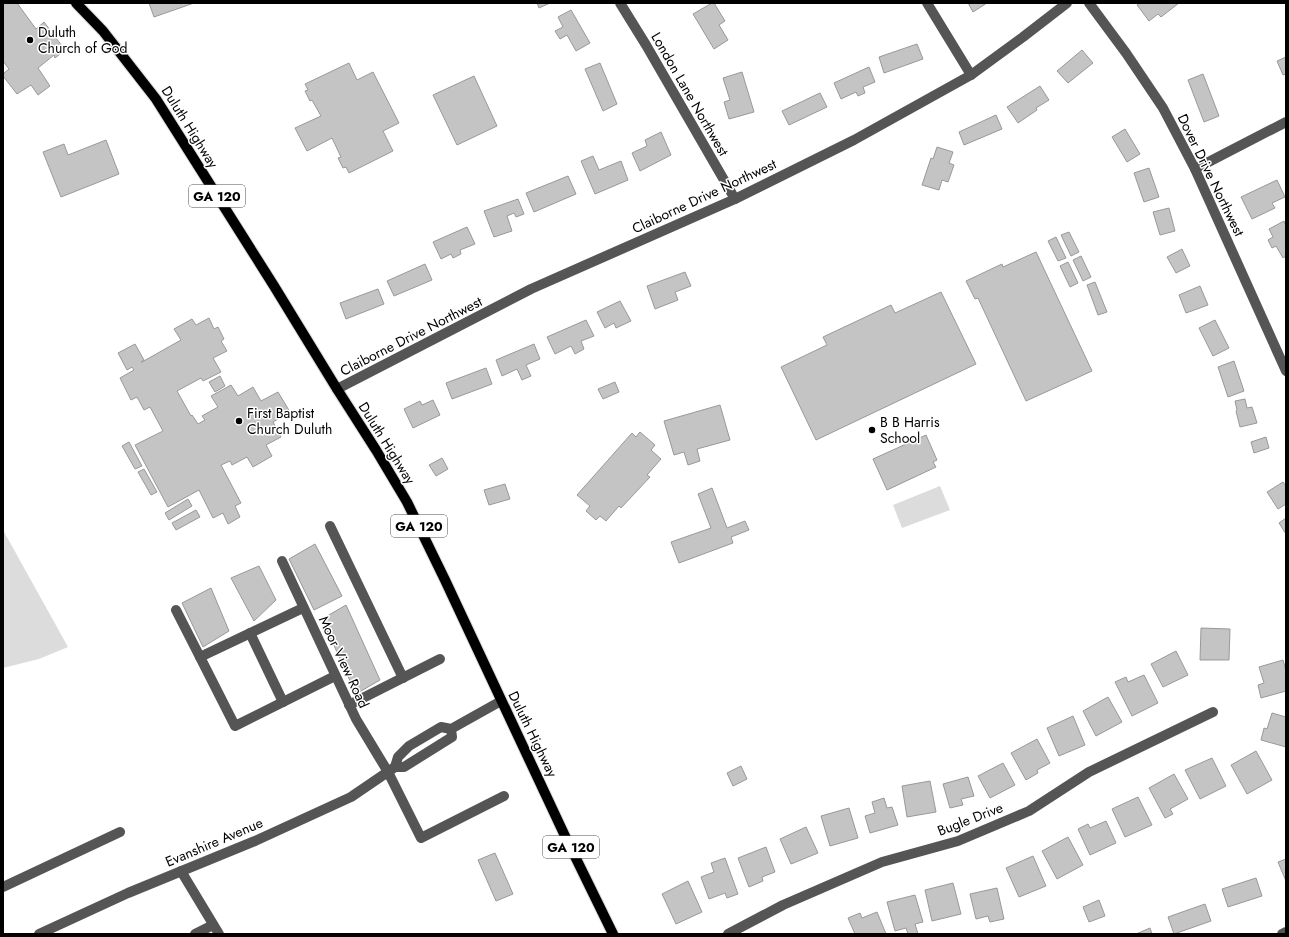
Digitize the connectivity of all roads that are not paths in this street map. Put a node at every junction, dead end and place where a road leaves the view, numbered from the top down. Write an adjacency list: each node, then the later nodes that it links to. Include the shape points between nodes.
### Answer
1 (76, 3): 11 (main road, Duluth Highway / GA 120, via 104,31 156,98)
2 (620, 3): 9 (street, London Lane Northwest)
3 (927, 3): 6 (street)
4 (1067, 3): 6 (street, Claiborne Drive Northwest)
5 (1089, 3): 8 (street, Dover Drive Northwest, via 1163,108)
6 (971, 75): 9 (street, Claiborne Drive Northwest, via 854,140)
7 (1286, 122): 8 (street)
8 (1195, 169): 10 (street, Dover Drive Northwest)
9 (735, 199): 11 (street, Claiborne Drive Northwest, via 531,289)
10 (1286, 371)
11 (337, 389): 21 (main road, Duluth Highway / GA 120, via 407,502)
12 (330, 526): 20 (street)
13 (282, 561): 14 (street, Moor View Road)
14 (303, 608): 16 (street); 19 (street, Moor View Road)
15 (176, 610): 17 (street)
16 (250, 633): 17 (street); 22 (street)
17 (200, 657): 22 (street, via 235,726)
18 (440, 659): 20 (street)
19 (335, 676): 22 (street); 23 (street, Moor View Road)
20 (403, 678): 23 (street)
21 (501, 701): 25 (street, Evanshire Avenue); 38 (main road, Duluth Highway / GA 120)
22 (283, 702)
23 (349, 705): 28 (street, Moor View Road)
24 (1214, 712): 39 (street, Bugle Drive, via 1090,772 1029,811 958,841 882,862 783,905)
25 (451, 729): 26 (street, Evanshire Avenue, via 441,727); 27 (street, Evanshire Avenue, via 452,737)
26 (423, 738): 27 (street); 28 (street, Evanshire Avenue, via 409,746 398,757)
27 (431, 750): 28 (street, Evanshire Avenue, via 404,767)
28 (391, 770): 29 (street, Moor View Road, via 421,838); 31 (street, Evanshire Avenue, via 351,797 255,841)
29 (504, 796)
30 (120, 832): 32 (street)
31 (181, 871): 33 (street); 35 (street, Evanshire Avenue)
32 (3, 887)
33 (213, 925): 36 (street); 37 (street)
34 (1286, 932): 40 (street)
35 (39, 934)
36 (195, 934)
37 (219, 934)
38 (614, 934)
39 (728, 934)
40 (1282, 934)

